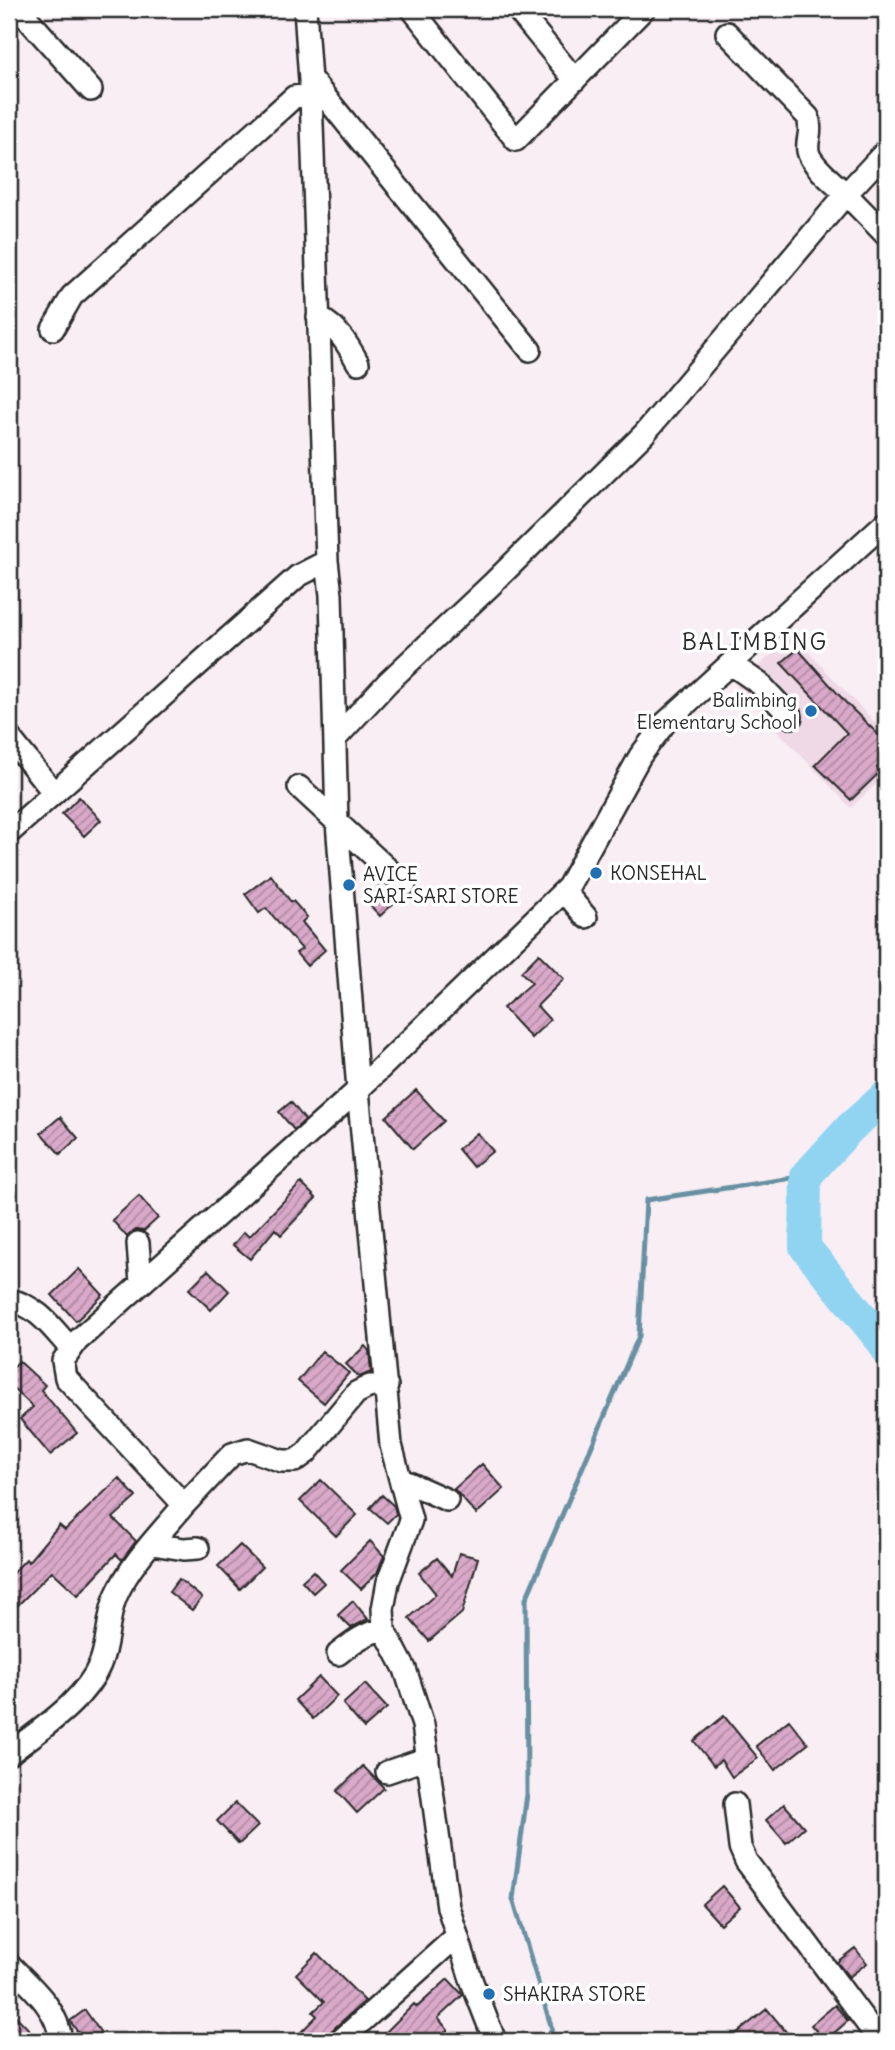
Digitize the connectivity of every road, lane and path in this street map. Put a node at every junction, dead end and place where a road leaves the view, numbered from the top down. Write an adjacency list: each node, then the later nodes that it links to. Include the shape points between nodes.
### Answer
1 (19, 9): 9 (street)
2 (305, 9): 8 (street)
3 (412, 9): 7 (street, via 516,140)
4 (517, 9): 7 (street)
5 (632, 13): 7 (street)
6 (727, 33): 11 (street, via 808,117 808,152)
7 (575, 80)
8 (310, 87): 13 (street); 14 (street, via 72,296); 15 (street)
9 (91, 89)
10 (886, 150): 11 (street)
11 (846, 194): 12 (street); 22 (street, via 644,434)
12 (886, 235)
13 (318, 317): 16 (street, via 332,324); 18 (street)
14 (53, 329)
15 (530, 350)
16 (358, 363)
17 (886, 522): 19 (street)
18 (327, 561): 22 (street); 24 (street, via 298,576)
19 (731, 664): 20 (street, via 760,684); 28 (street, via 665,723 640,756)
20 (791, 717)
21 (9, 737): 24 (street)
22 (335, 739): 25 (street)
23 (299, 787): 25 (street)
24 (54, 793): 26 (street)
25 (337, 822): 27 (street); 30 (street)
26 (9, 833)
27 (405, 884)
28 (564, 891): 29 (street); 30 (street)
29 (586, 917)
30 (358, 1090): 32 (street); 35 (street)
31 (138, 1242): 32 (street)
32 (141, 1283): 34 (street)
33 (9, 1300): 34 (street, via 23,1302 38,1313)
34 (71, 1349): 38 (street, via 64,1361 66,1378)
35 (387, 1386): 36 (street, via 391,1446); 38 (street, via 370,1386 356,1393 295,1461 248,1449 232,1454)
36 (402, 1480): 37 (street); 41 (street, via 411,1520 388,1582)
37 (447, 1500)
38 (184, 1505): 39 (street)
39 (152, 1544): 40 (street); 43 (street, via 115,1597 100,1664 83,1690)
40 (198, 1548)
41 (384, 1629): 42 (street, via 354,1640); 44 (street, via 405,1669 424,1725)
42 (338, 1654)
43 (9, 1754)
44 (428, 1758): 45 (street); 47 (street, via 448,1907)
45 (387, 1772)
46 (735, 1804): 52 (street, via 746,1861)
47 (457, 1936): 50 (street); 51 (street)
48 (9, 1964): 49 (street, via 52,2010)
49 (61, 2041)
50 (340, 2041)
51 (495, 2041)
52 (880, 2041)

